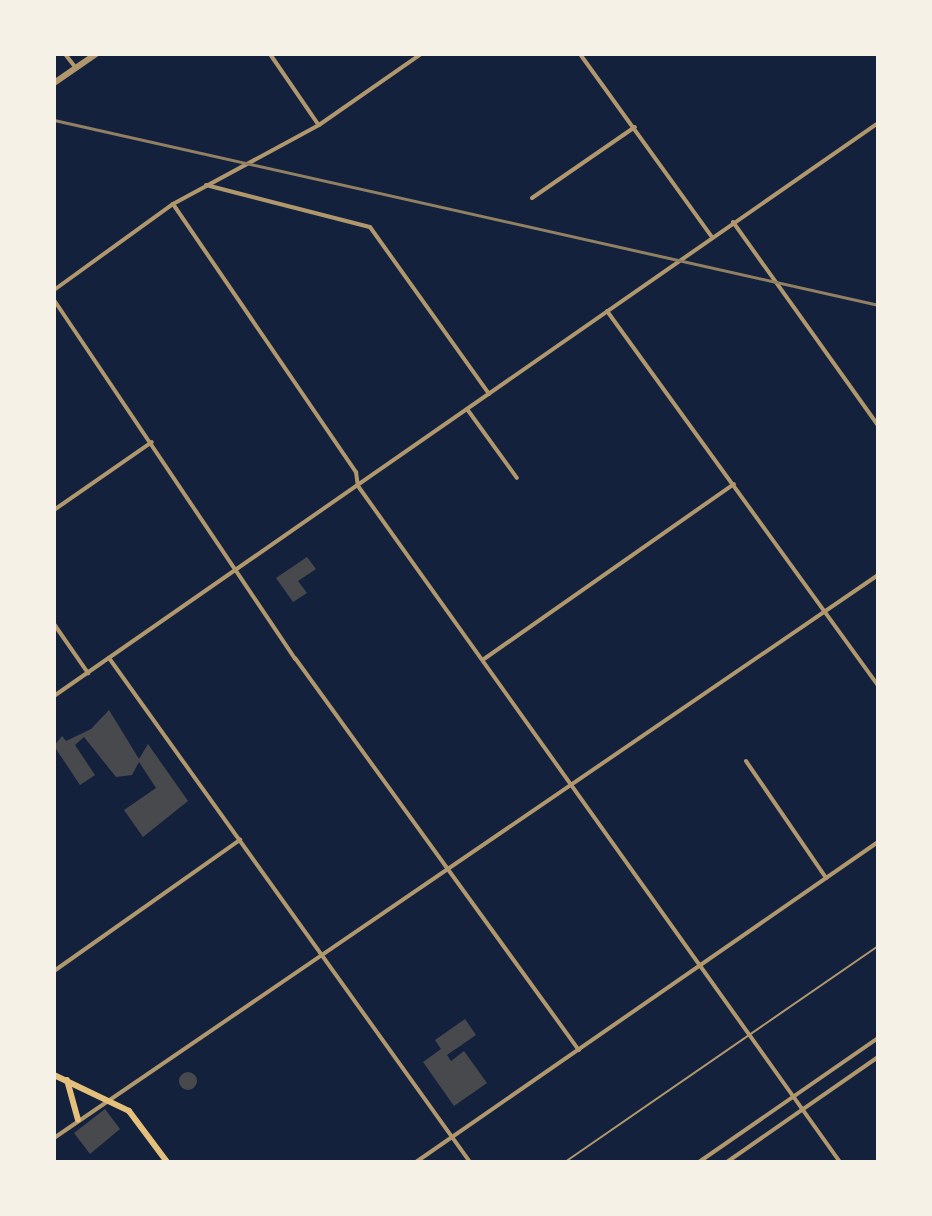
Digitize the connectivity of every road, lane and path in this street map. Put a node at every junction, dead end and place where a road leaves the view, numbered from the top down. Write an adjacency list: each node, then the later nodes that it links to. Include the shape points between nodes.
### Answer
1 (65, 54): 6 (street)
2 (96, 54): 6 (street)
3 (270, 54): 9 (street)
4 (421, 54): 9 (street)
5 (580, 54): 10 (street)
6 (76, 68): 7 (street)
7 (54, 83)
8 (878, 123): 14 (street)
9 (319, 125): 11 (street)
10 (635, 127): 12 (street); 15 (street)
11 (204, 185): 13 (street); 19 (street, via 370,227)
12 (532, 198)
13 (173, 204): 16 (street); 25 (street, via 356,472)
14 (733, 222): 15 (street); 21 (street)
15 (712, 237): 18 (street)
16 (54, 290)
17 (54, 300): 22 (street)
18 (607, 311): 19 (street); 24 (street)
19 (489, 394): 20 (street)
20 (467, 409): 23 (street); 25 (street)
21 (878, 425)
22 (152, 442): 26 (street); 27 (street)
23 (517, 478)
24 (734, 484): 29 (street); 32 (street)
25 (358, 486): 27 (street); 32 (street)
26 (54, 510)
27 (237, 569): 31 (street); 40 (street)
28 (878, 575): 29 (street)
29 (825, 612): 34 (street); 37 (street)
30 (54, 624): 33 (street)
31 (109, 658): 33 (street); 38 (street)
32 (484, 659): 37 (street)
33 (88, 673): 35 (street)
34 (878, 686)
35 (54, 696)
36 (746, 761): 41 (street)
37 (576, 784): 40 (street); 44 (street)
38 (240, 840): 43 (street); 45 (street)
39 (878, 842): 41 (street)
40 (449, 870): 43 (street); 48 (street)
41 (826, 878): 44 (street)
42 (878, 946): 46 (lane)
43 (324, 957): 53 (street); 56 (street)
44 (703, 965): 46 (street); 48 (street)
45 (54, 971)
46 (751, 1034): 52 (street); 61 (lane)
47 (878, 1038): 52 (street)
48 (579, 1050): 56 (street)
49 (878, 1057): 54 (street)
50 (54, 1075): 51 (main road)
51 (67, 1080): 53 (main road); 55 (main road)
52 (794, 1096): 54 (street); 62 (street)
53 (114, 1101): 55 (street); 58 (main road, via 138,1119)
54 (803, 1109): 63 (street); 64 (street)
55 (78, 1120): 57 (street)
56 (453, 1137): 59 (street); 60 (street)
57 (54, 1138)
58 (167, 1162)
59 (416, 1162)
60 (470, 1162)
61 (565, 1162)
62 (699, 1162)
63 (727, 1162)
64 (840, 1162)

